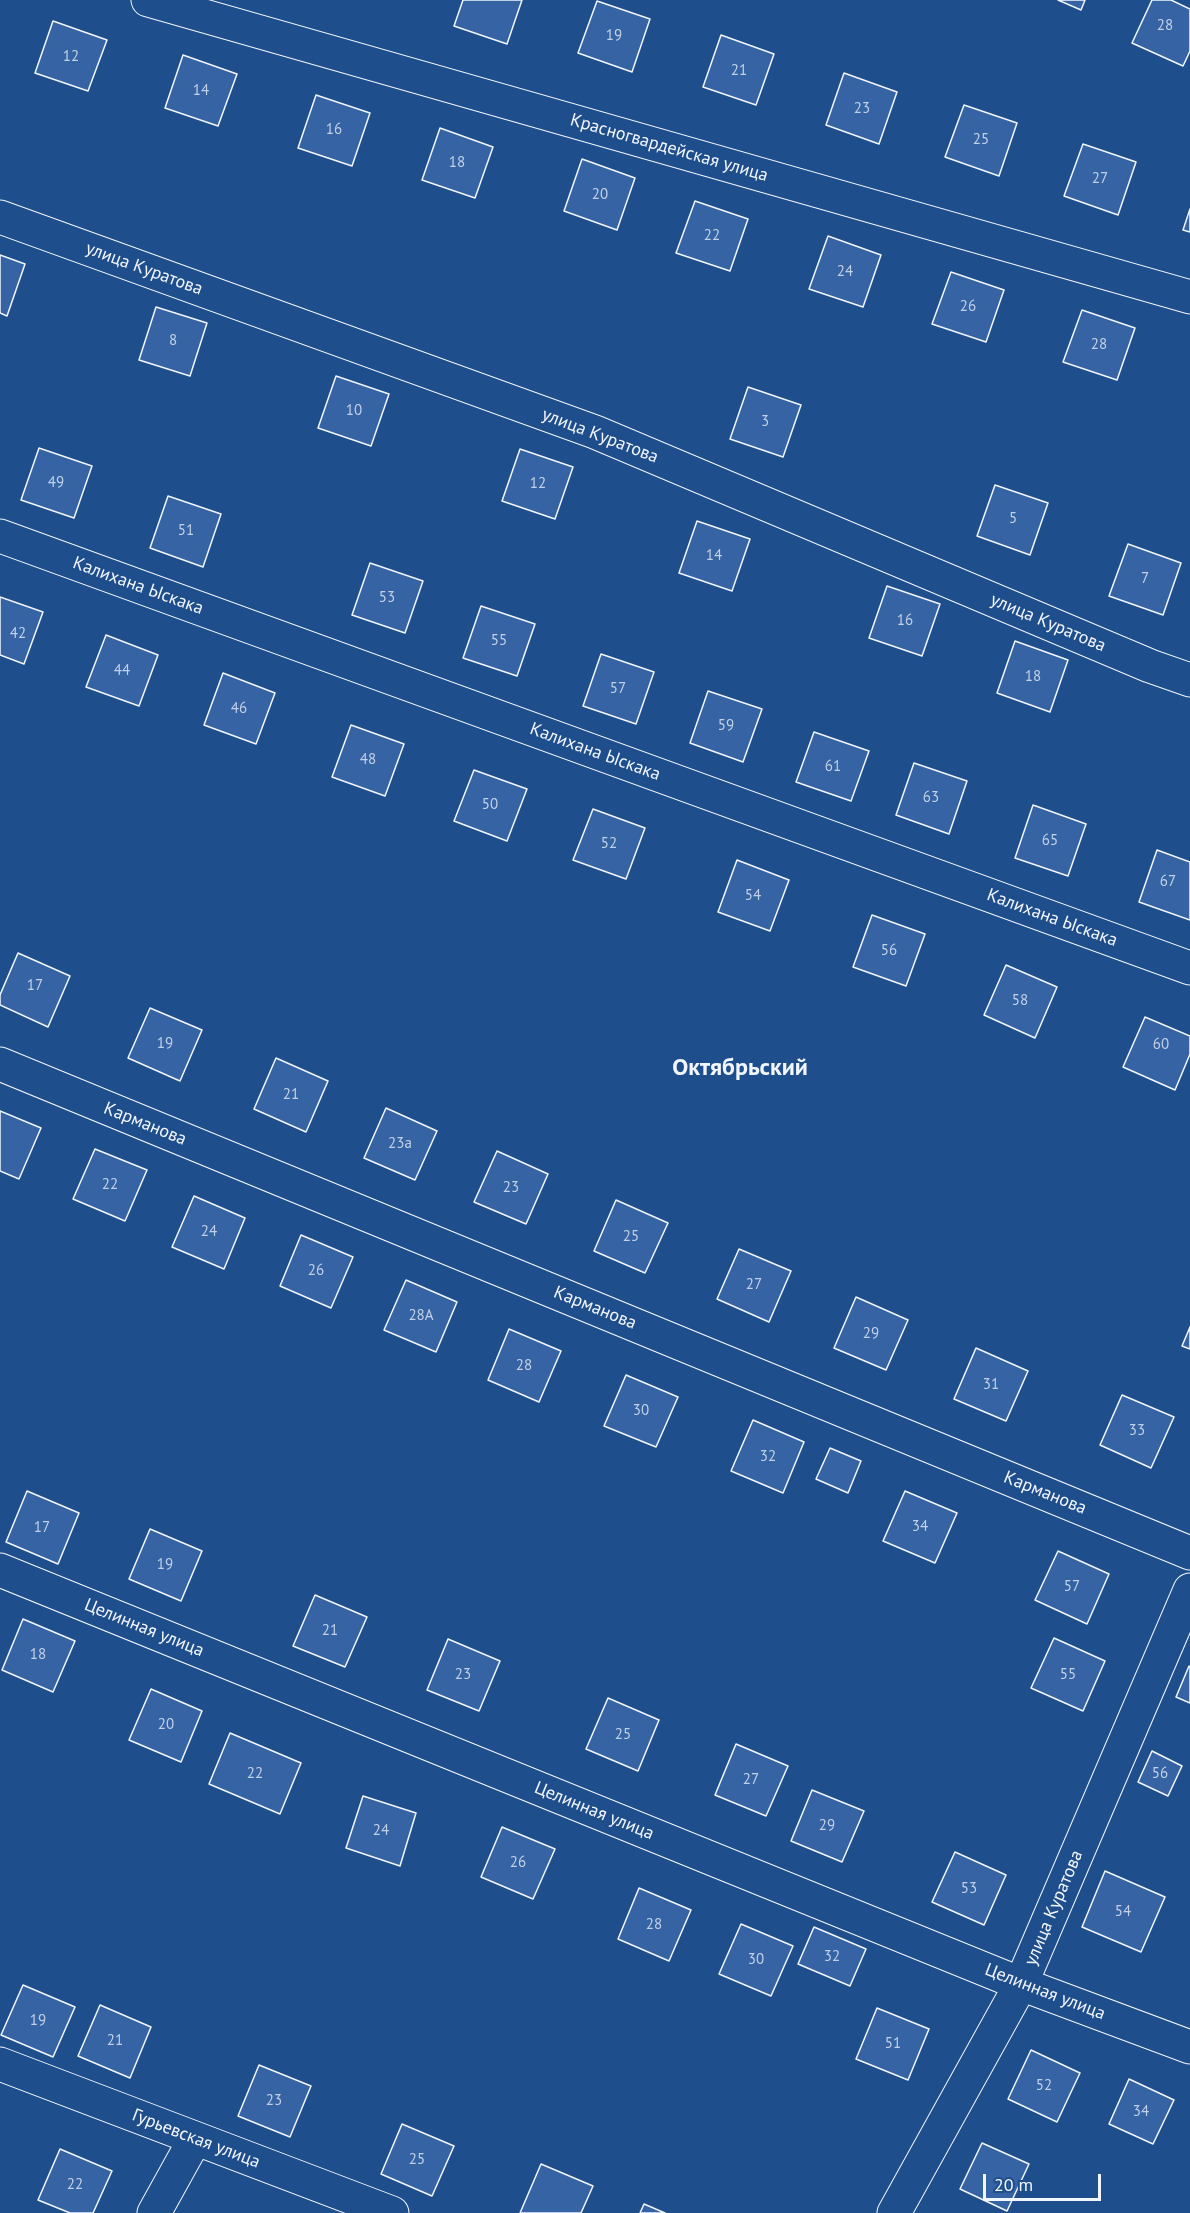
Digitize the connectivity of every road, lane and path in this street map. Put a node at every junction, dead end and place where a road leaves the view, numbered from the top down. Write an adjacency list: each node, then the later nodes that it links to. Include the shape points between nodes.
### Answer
1 (148, 0): 3 (street, Красногвардейская улица)
2 (0, 217): 5 (street, улица Куратова, via 596,432)
3 (1190, 297)
4 (0, 536): 6 (street, Калихана Ыскака)
5 (1190, 680)
6 (1190, 968)
7 (0, 1064): 8 (street, Карманова)
8 (1190, 1552)
9 (0, 1570): 11 (street, Целинная улица)
10 (1190, 1590): 11 (street, улица Куратова)
11 (1021, 1984): 12 (street, Целинная улица); 17 (street, улица Куратова)
12 (1190, 2047)
13 (0, 2064): 14 (street, Гурьевская улица)
14 (195, 2139): 15 (street); 16 (street, Гурьевская улица)
15 (154, 2213)
16 (392, 2213)
17 (894, 2213)

